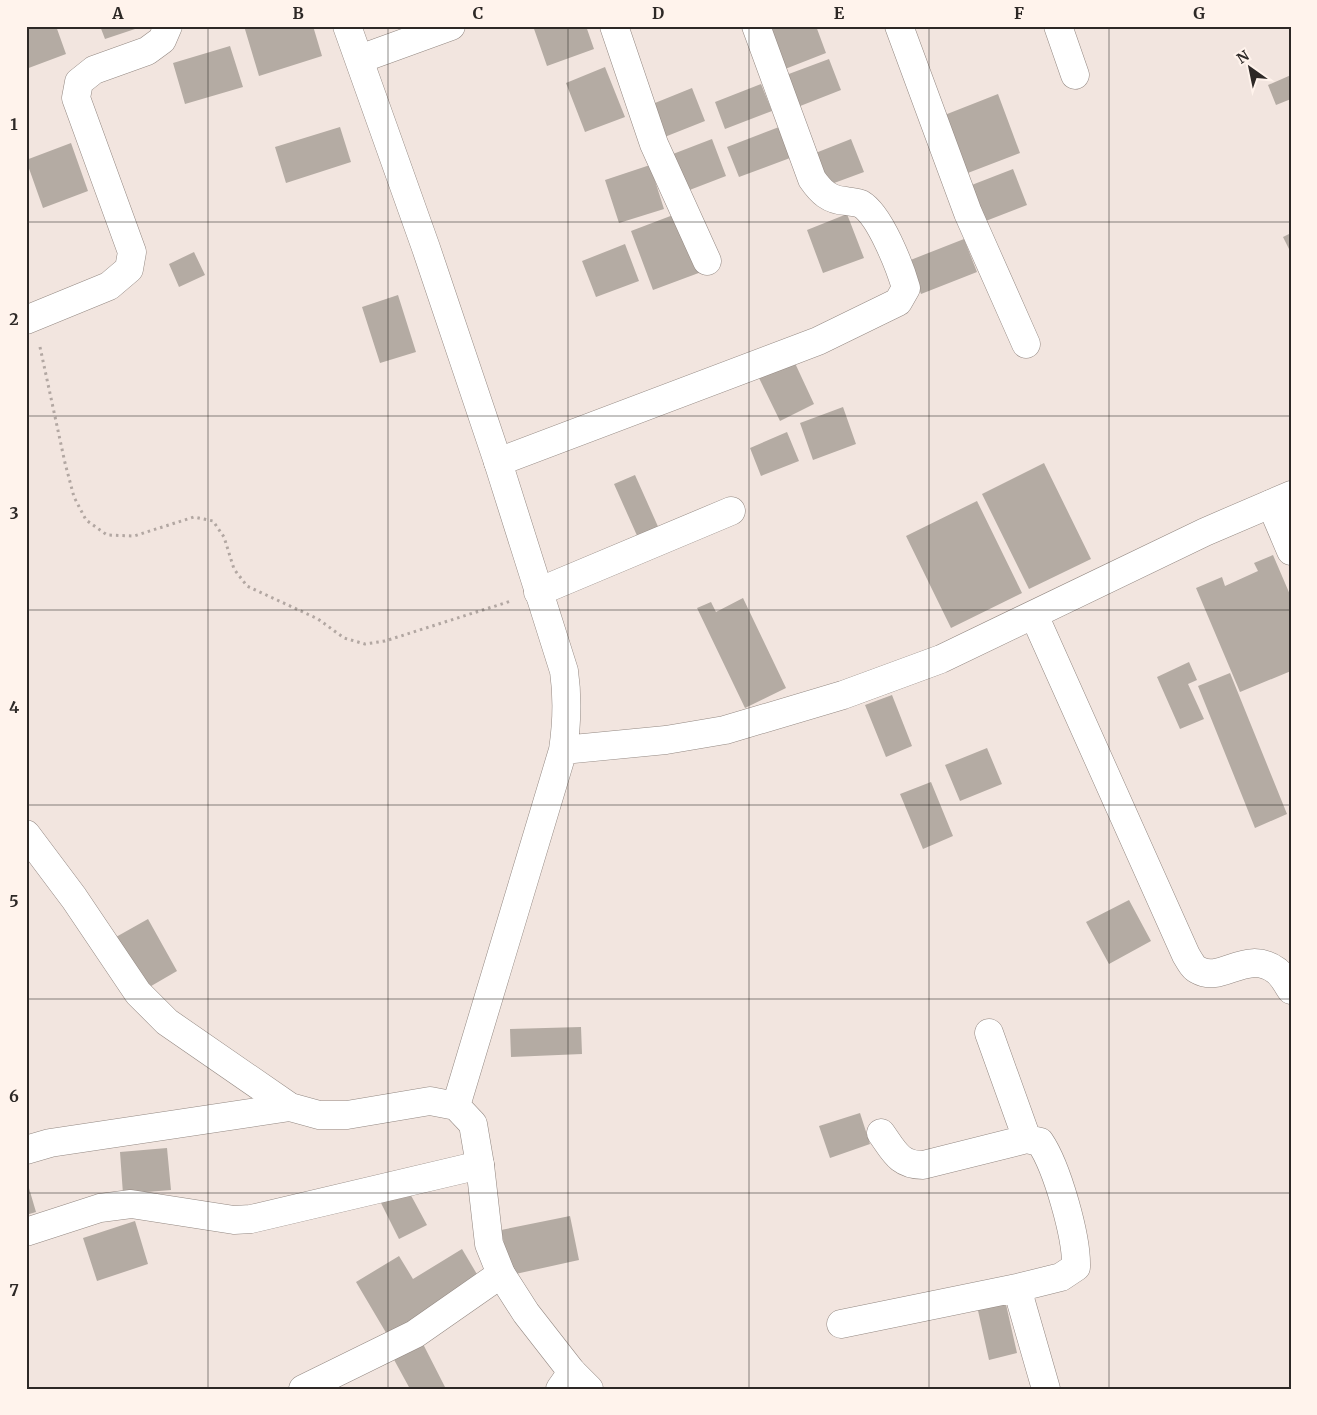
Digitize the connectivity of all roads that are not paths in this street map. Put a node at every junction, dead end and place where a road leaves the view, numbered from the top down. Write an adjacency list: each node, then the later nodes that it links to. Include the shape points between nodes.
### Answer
1 (168, 26): 11 (street, via 162,40 147,51 94,70 79,82 76,98 132,252 129,269 109,286)
2 (347, 26): 8 (street)
3 (451, 26): 8 (street)
4 (756, 26): 13 (street, via 812,179 822,193 839,201 860,203 872,213 902,273 906,288 898,302 818,341)
5 (899, 26): 12 (street, via 968,213)
6 (1058, 26): 9 (street)
7 (622, 29): 10 (street, via 654,144)
8 (360, 59): 13 (street)
9 (1075, 75)
10 (706, 261)
11 (30, 318)
12 (1026, 344)
13 (498, 462): 17 (street)
14 (1281, 500): 16 (street); 18 (street, via 1205,532)
15 (731, 511): 17 (street)
16 (1291, 551)
17 (538, 592): 19 (street, via 564,671 568,710)
18 (1034, 615): 19 (street, via 932,662 843,695 743,724 666,740); 21 (street, via 1186,955 1196,970 1210,975 1245,963 1260,963 1278,972)
19 (563, 750): 23 (street)
20 (26, 834): 24 (street, via 138,993 168,1022)
21 (1291, 990)
22 (989, 1033): 26 (street)
23 (456, 1106): 24 (street, via 430,1101 347,1115 319,1115); 28 (street, via 473,1124)
24 (290, 1107): 27 (street, via 50,1143)
25 (881, 1133): 26 (street, via 909,1165 924,1165)
26 (1027, 1139): 31 (street, via 1040,1142 1050,1157 1076,1250 1076,1267 1061,1277)
27 (26, 1150)
28 (480, 1165): 29 (street, via 251,1219 234,1220 132,1204 100,1208); 30 (street, via 488,1244)
29 (26, 1232)
30 (501, 1274): 33 (street); 34 (street, via 415,1334)
31 (1017, 1288): 32 (street); 35 (street)
32 (841, 1324)
33 (574, 1383)
34 (302, 1389)
35 (1046, 1389)

